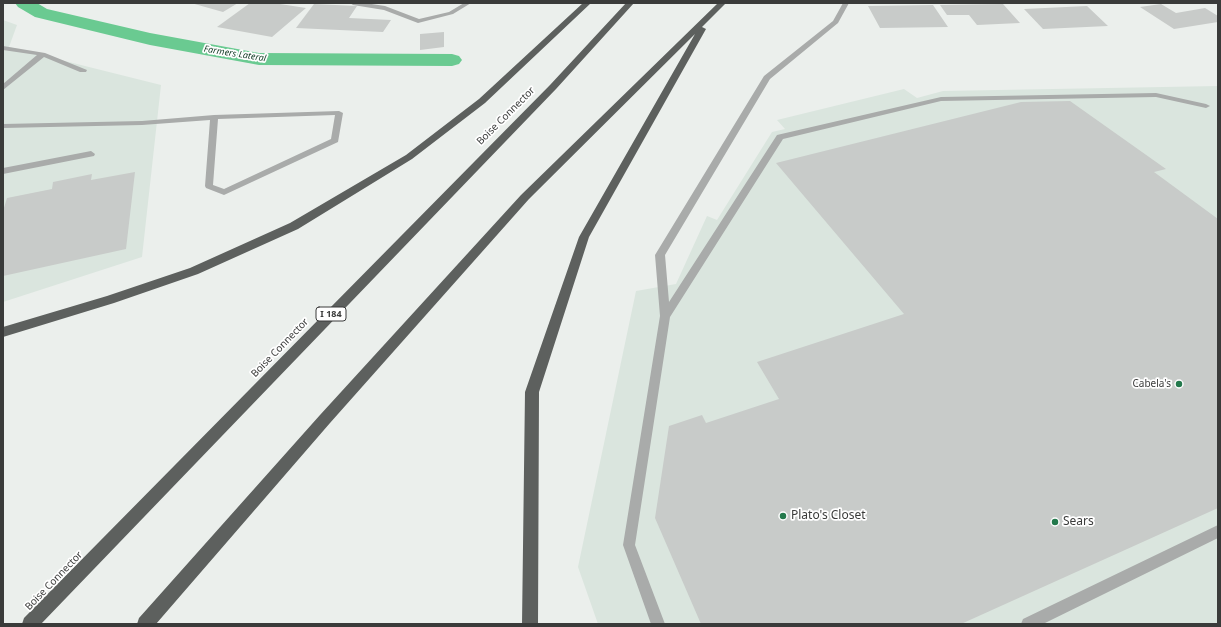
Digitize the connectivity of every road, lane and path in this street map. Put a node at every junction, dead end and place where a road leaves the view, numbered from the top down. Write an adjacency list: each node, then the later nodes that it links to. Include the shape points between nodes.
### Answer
1 (354, 3): 2 (street, via 385,8 418,21 451,13)
2 (468, 3)
3 (579, 3): 11 (highway)
4 (587, 3): 11 (highway)
5 (630, 3): 22 (highway, Boise Connector / I 184, via 553,87)
6 (722, 3): 8 (highway)
7 (846, 3): 19 (street, via 836,22 767,78 660,255)
8 (709, 17): 23 (highway, via 525,197); 24 (highway, via 584,237 532,392)
9 (3, 48): 10 (street)
10 (43, 54): 12 (street); 13 (street)
11 (520, 66): 20 (highway, via 482,101 409,157 294,226 194,271 110,300)
12 (83, 70)
13 (3, 88)
14 (1206, 106): 19 (street, via 1156,95 941,99 780,137)
15 (214, 117): 15 (street, via 229,117 339,113 335,140 224,192 209,186); 16 (street, via 142,123)
16 (3, 126)
17 (91, 154): 18 (street)
18 (3, 171)
19 (665, 316): 25 (street, via 629,545)
20 (3, 332)
21 (1218, 531): 26 (street)
22 (30, 624)
23 (145, 624)
24 (530, 624)
25 (658, 624)
26 (1028, 624)

